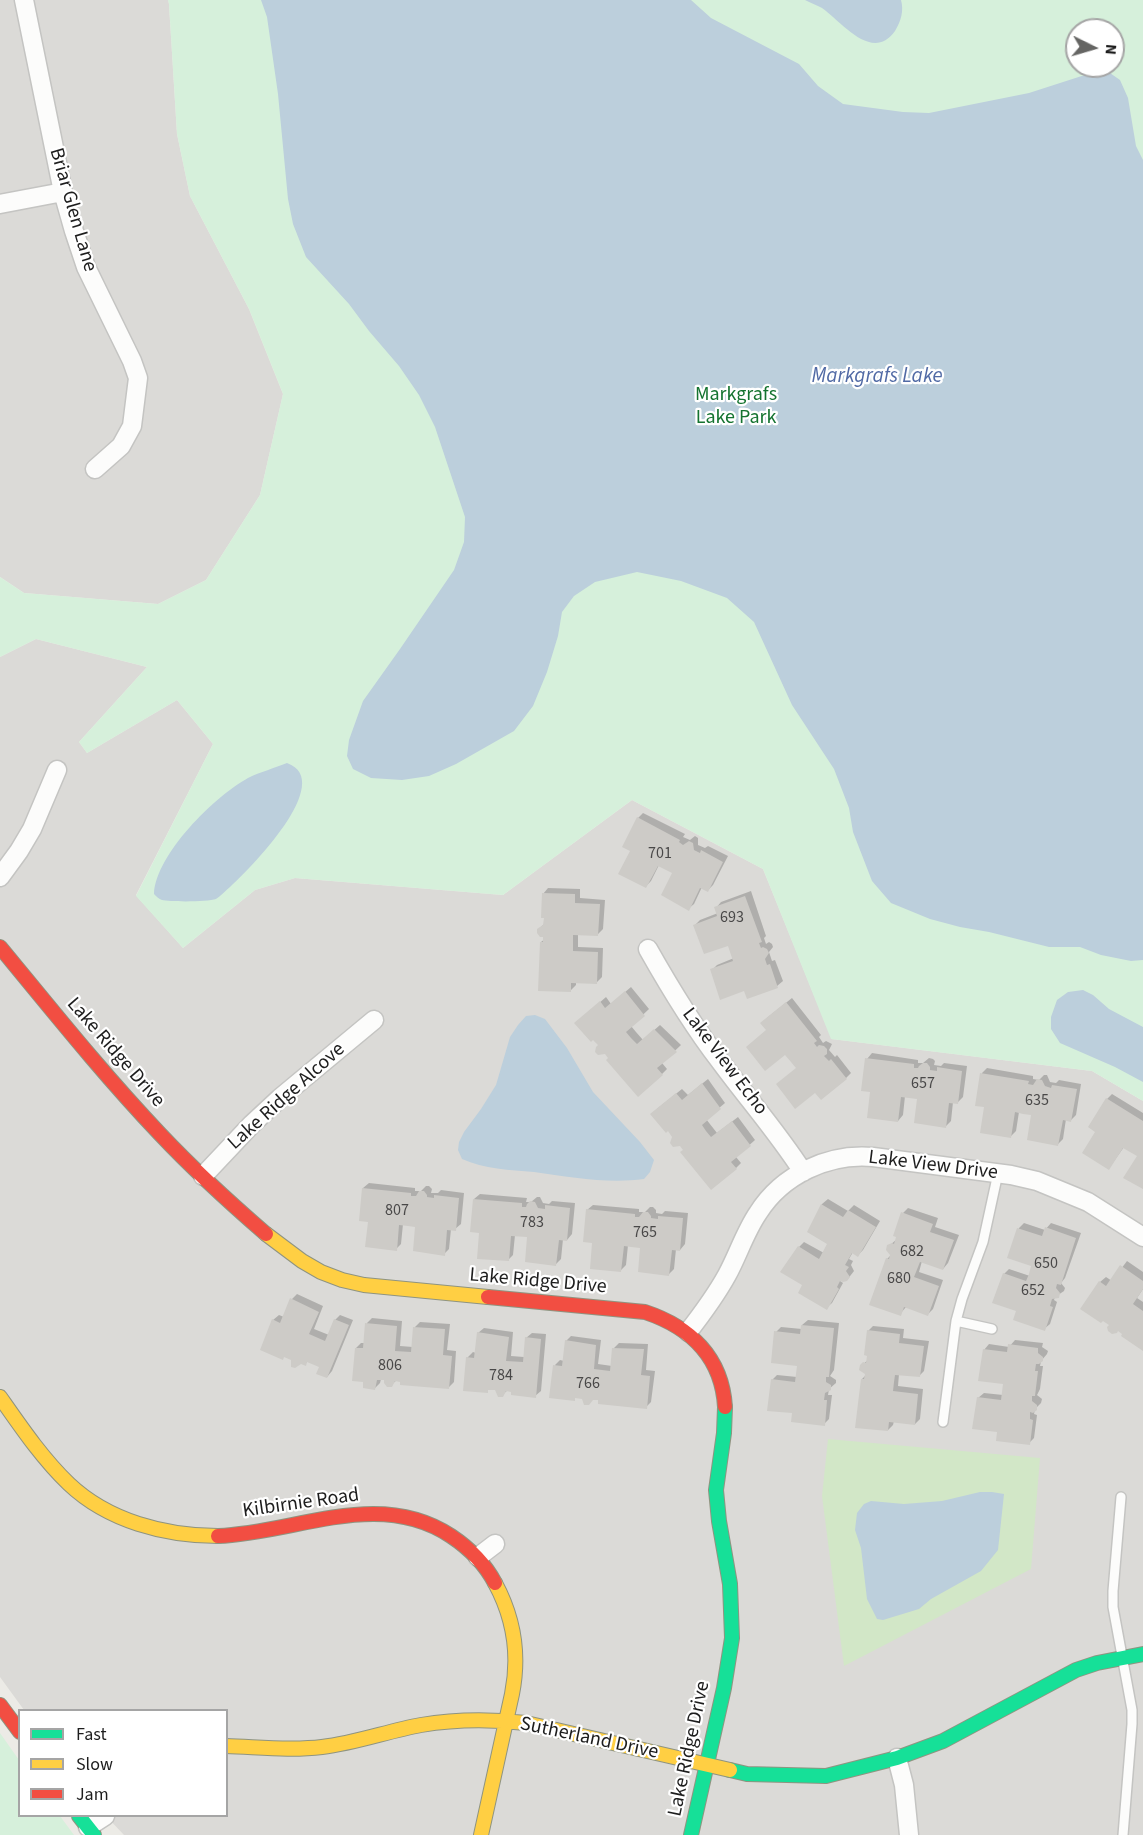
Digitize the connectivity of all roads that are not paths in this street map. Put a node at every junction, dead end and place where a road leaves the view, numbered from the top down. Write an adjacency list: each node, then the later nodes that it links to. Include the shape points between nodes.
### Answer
1 (24, 0): 2 (street, Briar Glen Lane)
2 (63, 192): 3 (street); 4 (street, Briar Glen Lane, via 86,267 138,378 132,426 121,446)
3 (0, 204)
4 (95, 469)
5 (57, 770): 6 (street, via 33,829)
6 (0, 877)
7 (0, 947): 12 (street, Lake Ridge Drive, via 112,1083)
8 (648, 949): 10 (street, Lake View Echo, via 706,1042 768,1120)
9 (374, 1020): 12 (street, Lake Ridge Alcove, via 280,1098)
10 (803, 1172): 11 (street, Lake View Drive, via 858,1157); 16 (street, Lake View Drive, via 775,1192 757,1214 726,1276)
11 (998, 1173): 13 (street, Lake View Drive, via 1070,1193); 14 (lane, via 985,1234)
12 (203, 1176): 16 (street, Lake Ridge Drive, via 285,1251 337,1278 382,1287 645,1312 666,1318)
13 (1143, 1237)
14 (956, 1321): 15 (lane); 18 (lane)
15 (992, 1329)
16 (688, 1332): 29 (street, Lake Ridge Drive, via 717,1370 726,1408 716,1491 732,1628 725,1682)
17 (0, 1397): 21 (street, Kilbirnie Road, via 56,1471 94,1503 122,1518 155,1529 216,1536 360,1514 394,1515 419,1520 447,1534)
18 (943, 1422)
19 (1121, 1497): 23 (lane, via 1113,1607)
20 (495, 1544): 21 (street)
21 (478, 1557): 25 (street, Kilbirnie Road, via 495,1580 513,1626 516,1670)
22 (1143, 1654): 23 (street, Sutherland Drive)
23 (1122, 1658): 28 (street, Sutherland Drive, via 1076,1670 944,1741); 35 (lane, via 1132,1724)
24 (0, 1705): 26 (street)
25 (506, 1721): 27 (street, Sutherland Drive, via 462,1719 432,1723 321,1747); 29 (street, Sutherland Drive); 32 (street, Kilbirnie Road)
26 (18, 1729)
27 (228, 1746)
28 (897, 1758): 29 (street, Sutherland Drive, via 826,1776 747,1773); 34 (street)
29 (706, 1765): 33 (street, Lake Ridge Drive)
30 (102, 1817): 31 (street)
31 (87, 1826)
32 (481, 1835)
33 (691, 1835)
34 (909, 1835)
35 (1123, 1835)

